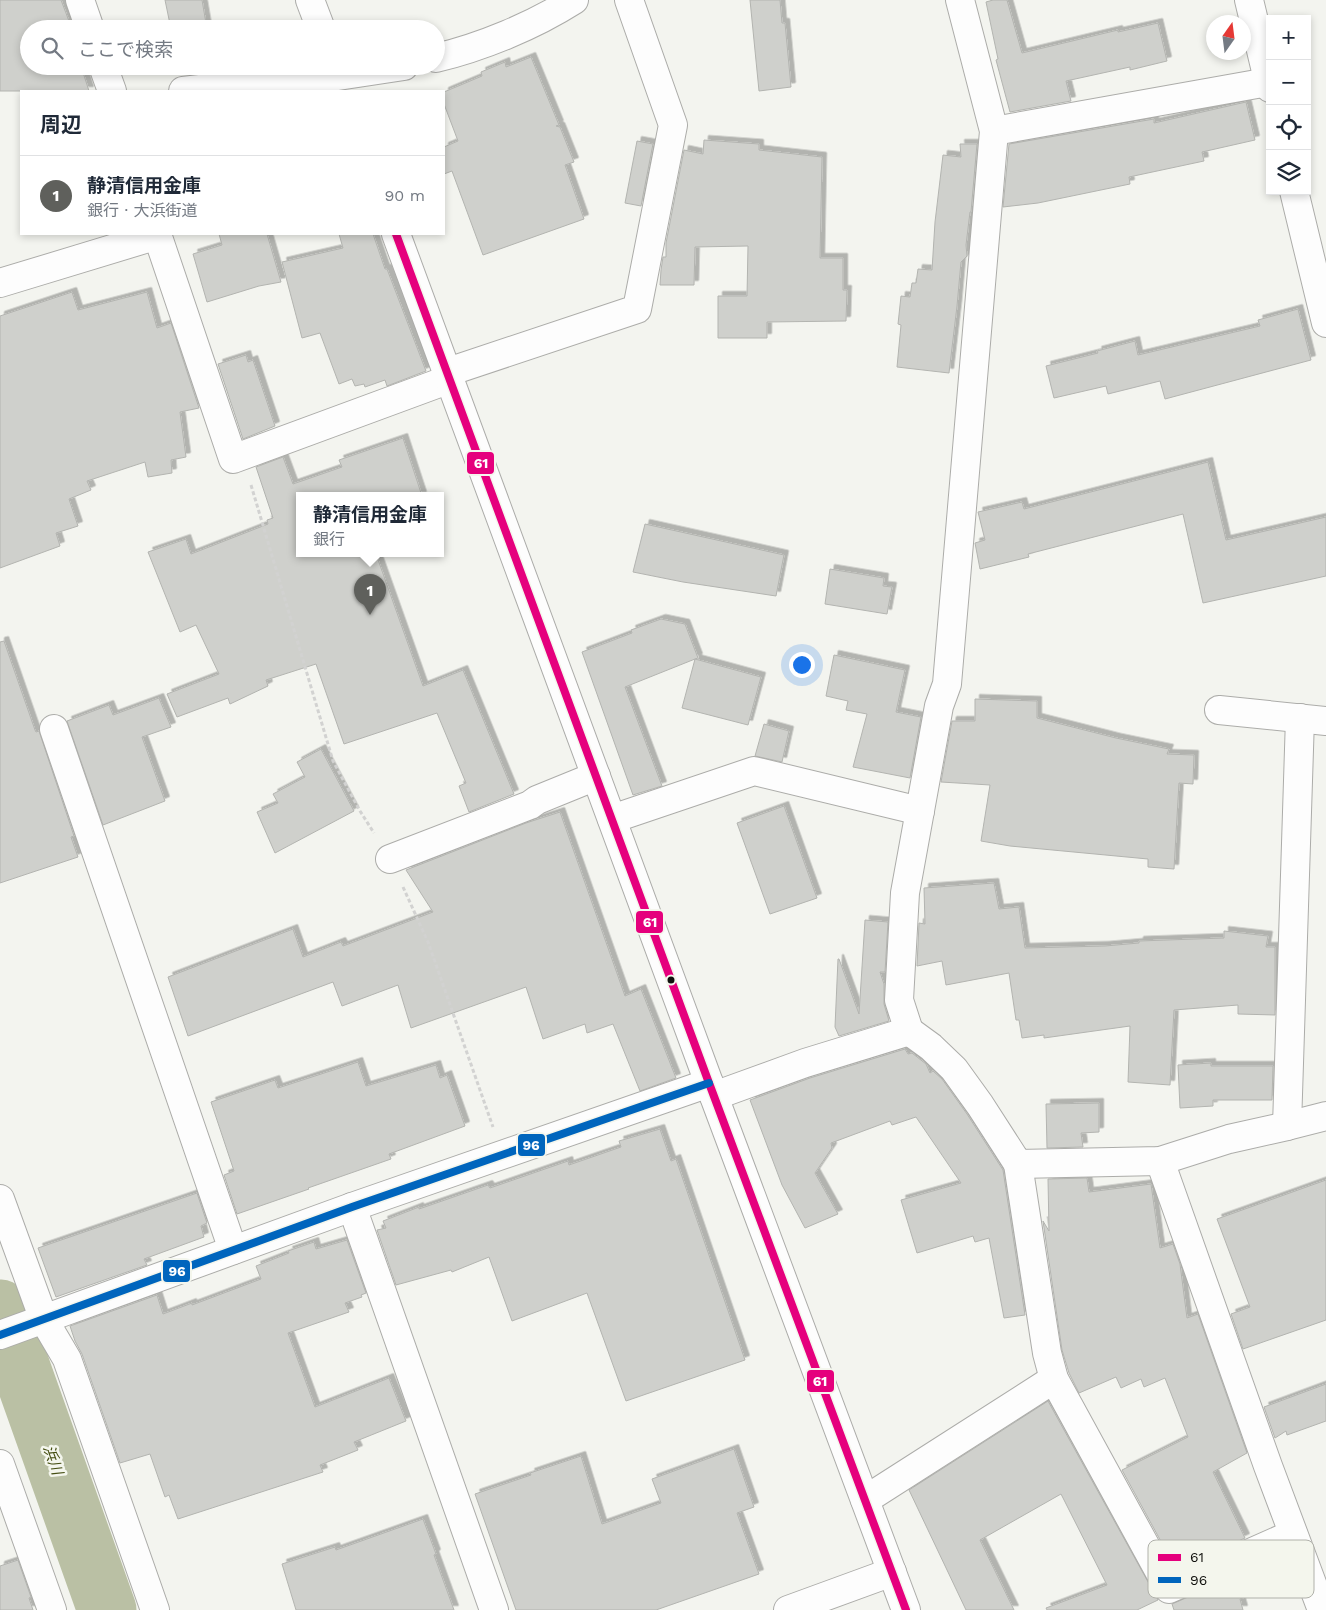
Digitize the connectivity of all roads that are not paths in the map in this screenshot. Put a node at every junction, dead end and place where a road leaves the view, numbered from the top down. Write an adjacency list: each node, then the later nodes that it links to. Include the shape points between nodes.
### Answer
1 (80, 0): 7 (street)
2 (310, 0): 8 (street)
3 (574, 0): 9 (street, via 524,27)
4 (629, 0): 24 (street, via 673,125 637,309)
5 (960, 0): 17 (street)
6 (1248, 0): 10 (street)
7 (87, 20)
8 (318, 20)
9 (445, 56)
10 (1266, 73)
11 (106, 75): 15 (street)
12 (355, 75): 13 (street)
13 (339, 78): 16 (street, via 284,79)
14 (1266, 86): 17 (street)
15 (112, 90)
16 (192, 90)
17 (994, 131): 29 (street, via 947,684 939,706)
18 (1295, 195): 23 (street)
19 (154, 235): 22 (street)
20 (157, 235): 24 (street, via 233,459)
21 (396, 235): 24 (street)
22 (0, 283)
23 (1326, 323)
24 (449, 376): 28 (street)
25 (1219, 710): 26 (street)
26 (1313, 719): 35 (street)
27 (54, 729): 40 (street)
28 (596, 776): 30 (street); 31 (street, via 537,800 530,806)
29 (920, 811): 30 (street, via 754,771); 32 (street, via 905,893 899,1000)
30 (612, 819): 33 (street)
31 (390, 859)
32 (909, 1031): 33 (street); 37 (street, via 954,1069)
33 (711, 1090): 39 (street, via 503,1154); 45 (street)
34 (1326, 1116): 35 (street)
35 (1287, 1126): 36 (street, via 1228,1139)
36 (1160, 1160): 37 (street); 46 (street)
37 (1018, 1164): 43 (street, via 1047,1353)
38 (0, 1199): 41 (street)
39 (352, 1208): 40 (street); 54 (street)
40 (233, 1250): 41 (street)
41 (38, 1321): 42 (street); 53 (street, via 67,1359)
42 (0, 1335)
43 (1054, 1379): 45 (street); 49 (street)
44 (0, 1464): 52 (street)
45 (865, 1500): 50 (street)
46 (1294, 1534): 47 (street); 48 (street)
47 (1280, 1540)
48 (1296, 1540)
49 (1148, 1551)
50 (892, 1572): 55 (street); 56 (street)
51 (1314, 1588): 57 (street)
52 (52, 1610)
53 (155, 1610)
54 (494, 1610)
55 (788, 1610)
56 (906, 1610)
57 (1322, 1610)

